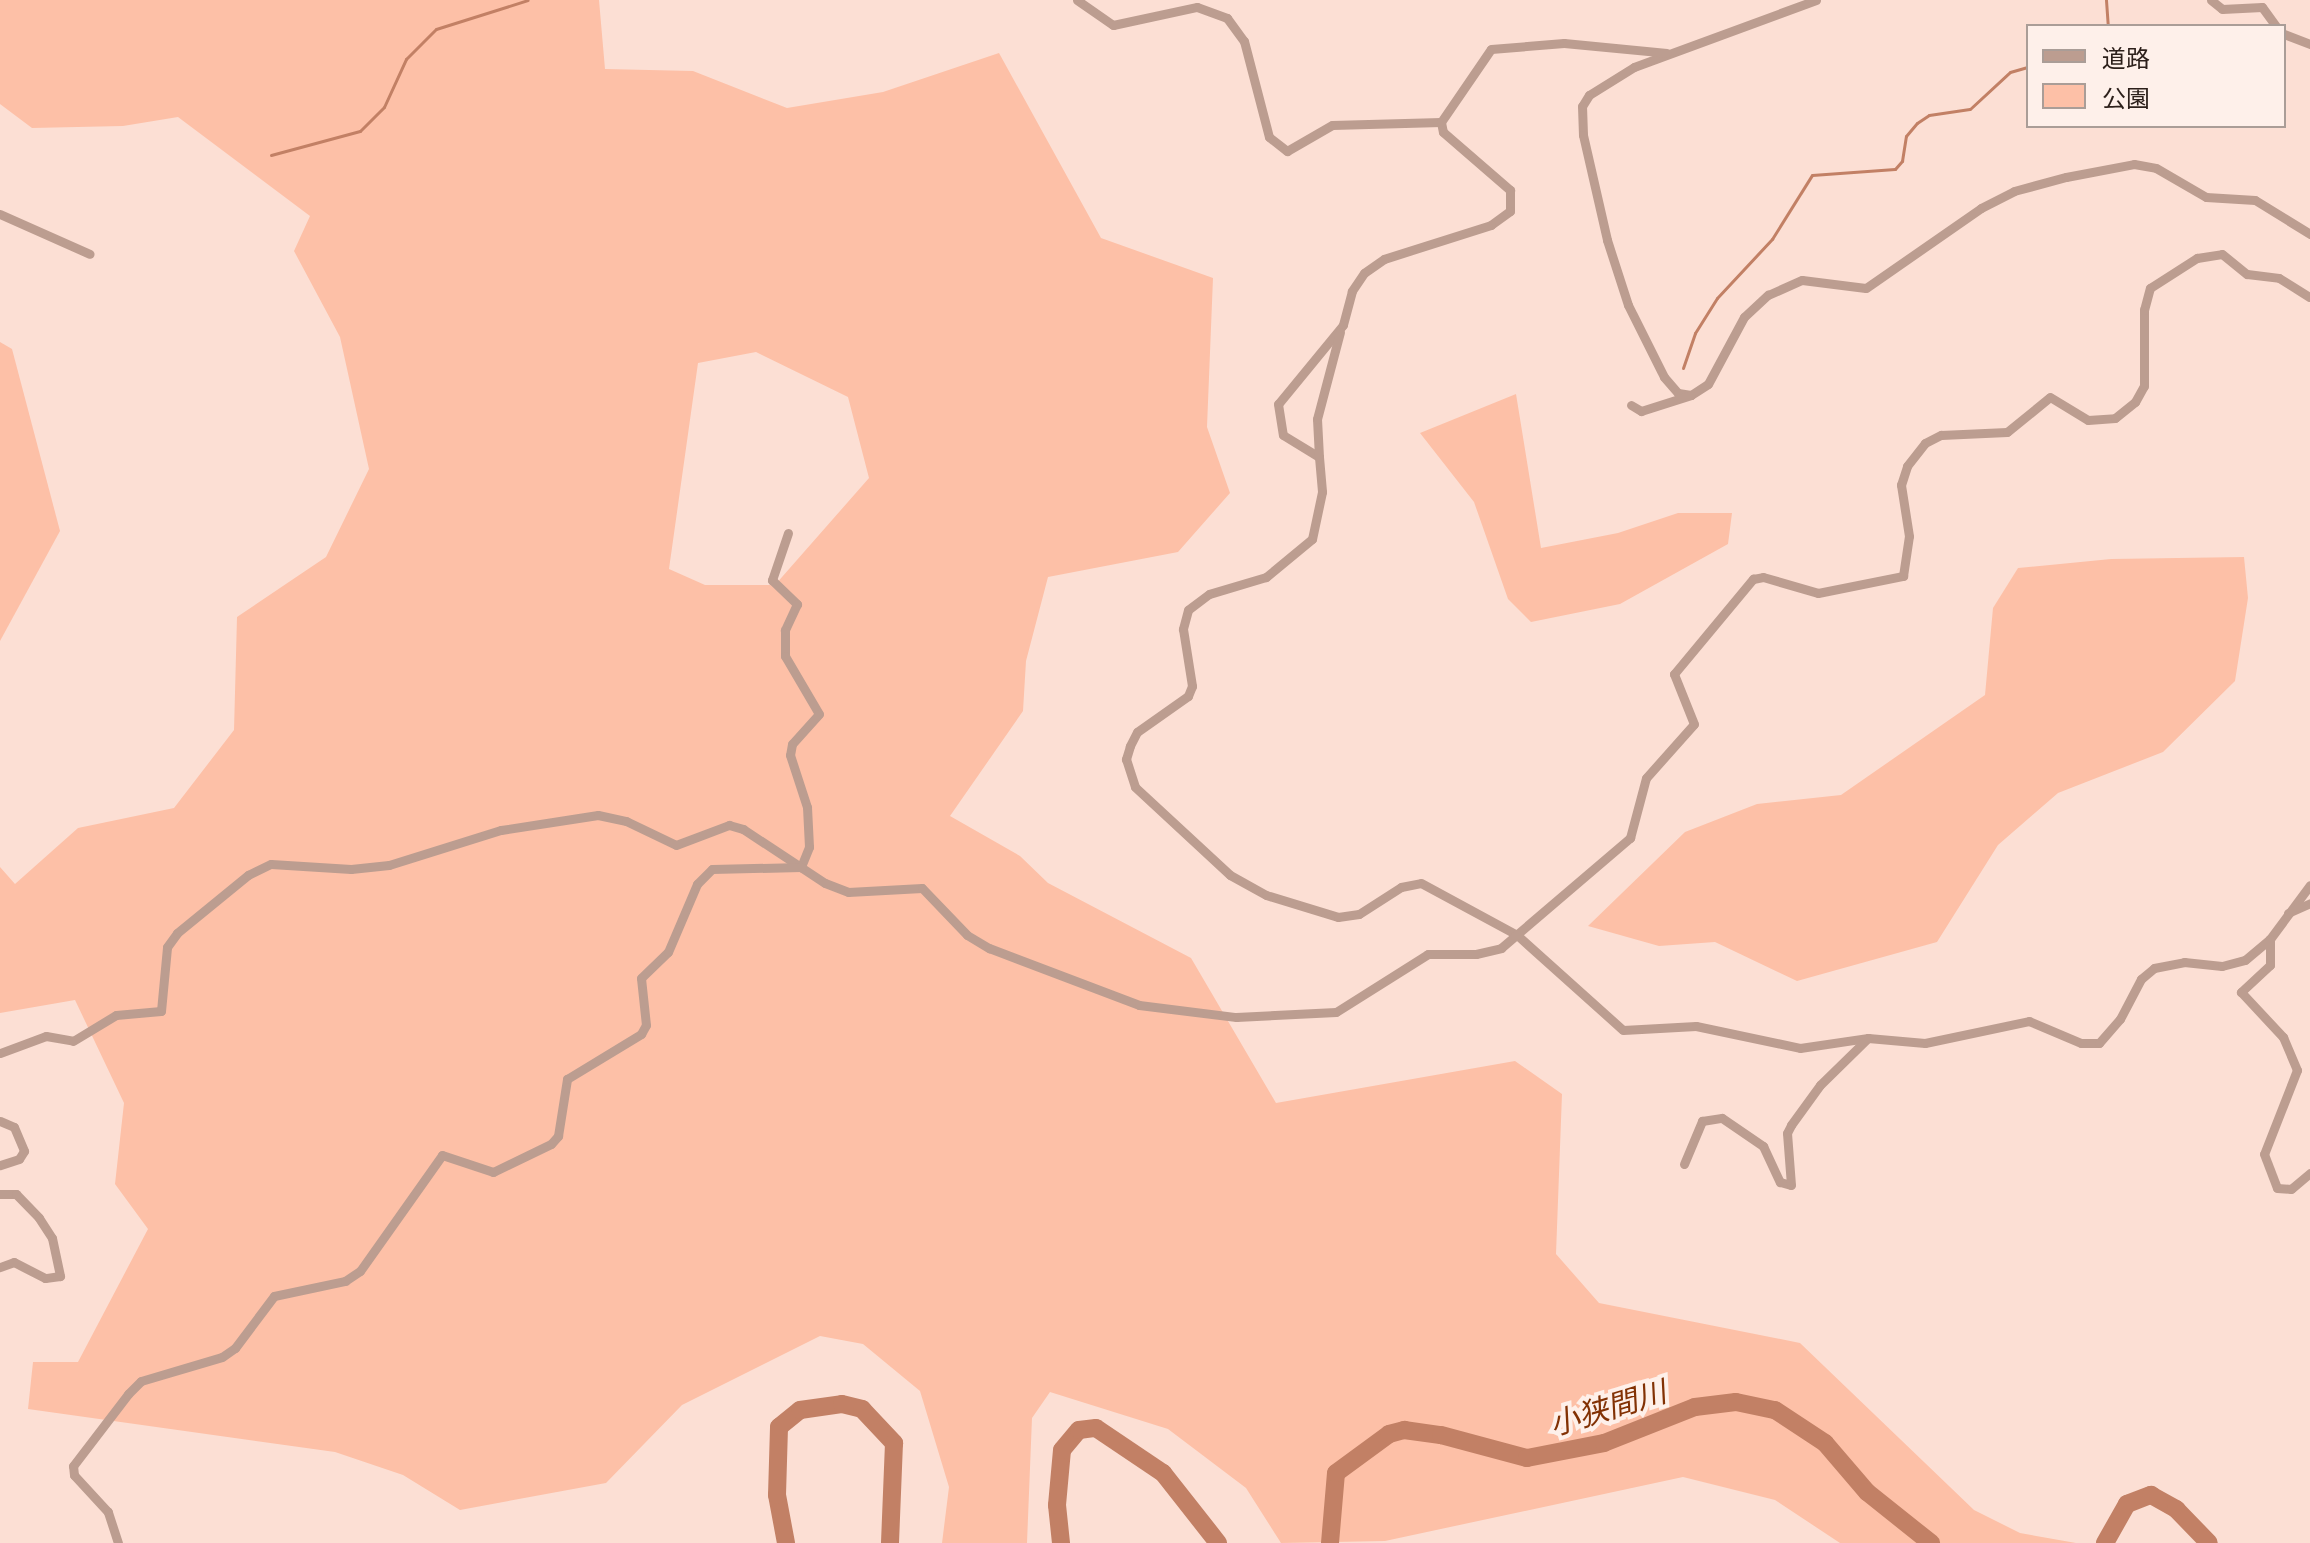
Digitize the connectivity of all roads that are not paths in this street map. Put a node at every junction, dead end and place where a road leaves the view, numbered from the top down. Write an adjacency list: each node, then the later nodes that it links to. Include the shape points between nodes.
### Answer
1 (1077, 0): 8 (street, via 1113,25 1197,7 1227,18 1244,41 1269,137 1287,151 1332,125)
2 (1816, 0): 7 (street)
3 (2211, 0): 4 (street, via 2222,9 2262,7)
4 (2275, 24)
5 (2286, 35): 6 (street)
6 (2310, 44)
7 (1671, 53): 8 (street, via 1564,43 1491,49); 14 (street, via 1617,75 1589,95 1582,106 1583,135 1628,305 1664,377 1678,393)
8 (1441, 122): 13 (street, via 1443,132 1510,190 1510,211 1491,225 1384,259 1364,273 1352,291)
9 (0, 214): 11 (street)
10 (2310, 234): 14 (street, via 2255,200 2206,197 2156,168 2134,164 2066,177 2014,191 1981,208 1866,288 1802,280 1768,295 1744,317 1716,374)
11 (90, 254)
12 (2310, 297): 22 (street, via 2279,278 2247,274 2222,254 2170,271 2150,288 2144,310 2144,386 2135,402 2115,418 2088,420 2050,397 2007,432 1941,435 1914,454 1901,485 1909,536 1903,576 1818,593 1763,577 1753,579 1674,674 1694,724 1646,778 1630,838)
13 (1343, 325): 16 (street, via 1317,419); 16 (street, via 1278,404 1283,435)
14 (1691, 395): 15 (street, via 1641,411)
15 (1631, 405)
16 (1319, 457): 22 (street, via 1322,492 1312,539 1266,577 1209,594 1188,610 1183,629 1192,686 1188,696 1137,732 1126,759 1129,776 1230,875 1266,895 1349,917 1401,887 1421,883)
17 (788, 533): 18 (street, via 772,580 797,604 785,630 785,656 819,714 792,744 790,755 807,807 809,847)
18 (801, 867): 22 (street, via 848,892 922,888 967,935 1109,995 1139,1005 1236,1017 1336,1012 1392,981 1418,958 1491,953); 25 (street, via 743,829 714,829 676,845 626,821 598,815 501,830 389,865 351,869 271,864 248,875 177,933 167,947 161,1011 116,1015 73,1041 46,1036); 32 (street, via 712,869 697,884 672,944 641,978 646,1025 641,1034 567,1079 558,1136 551,1144 493,1172 442,1155 360,1271 345,1281 274,1296 235,1348 222,1357 141,1381 73,1466 74,1475 108,1512)
19 (2310, 885): 21 (street)
20 (2310, 903): 21 (street)
21 (2288, 913): 23 (street)
22 (1517, 935): 24 (street, via 1623,1030 1696,1026 1800,1048)
23 (2270, 939): 24 (street, via 2233,965 2184,962 2154,968 2099,1043 2081,1043 2029,1021 1925,1043); 29 (street, via 2270,965 2241,992 2283,1037 2297,1070 2264,1154 2277,1188 2291,1189)
24 (1868, 1038): 27 (street, via 1820,1085 1791,1125 1791,1185 1780,1182 1763,1146 1722,1118 1702,1121)
25 (0, 1053)
26 (0, 1121): 28 (street, via 14,1127 24,1151 19,1159)
27 (1684, 1164)
28 (0, 1165)
29 (2310, 1173)
30 (0, 1194): 31 (street, via 16,1194 39,1218 52,1238 60,1276 45,1278 14,1262)
31 (0, 1267)
32 (118, 1543)

